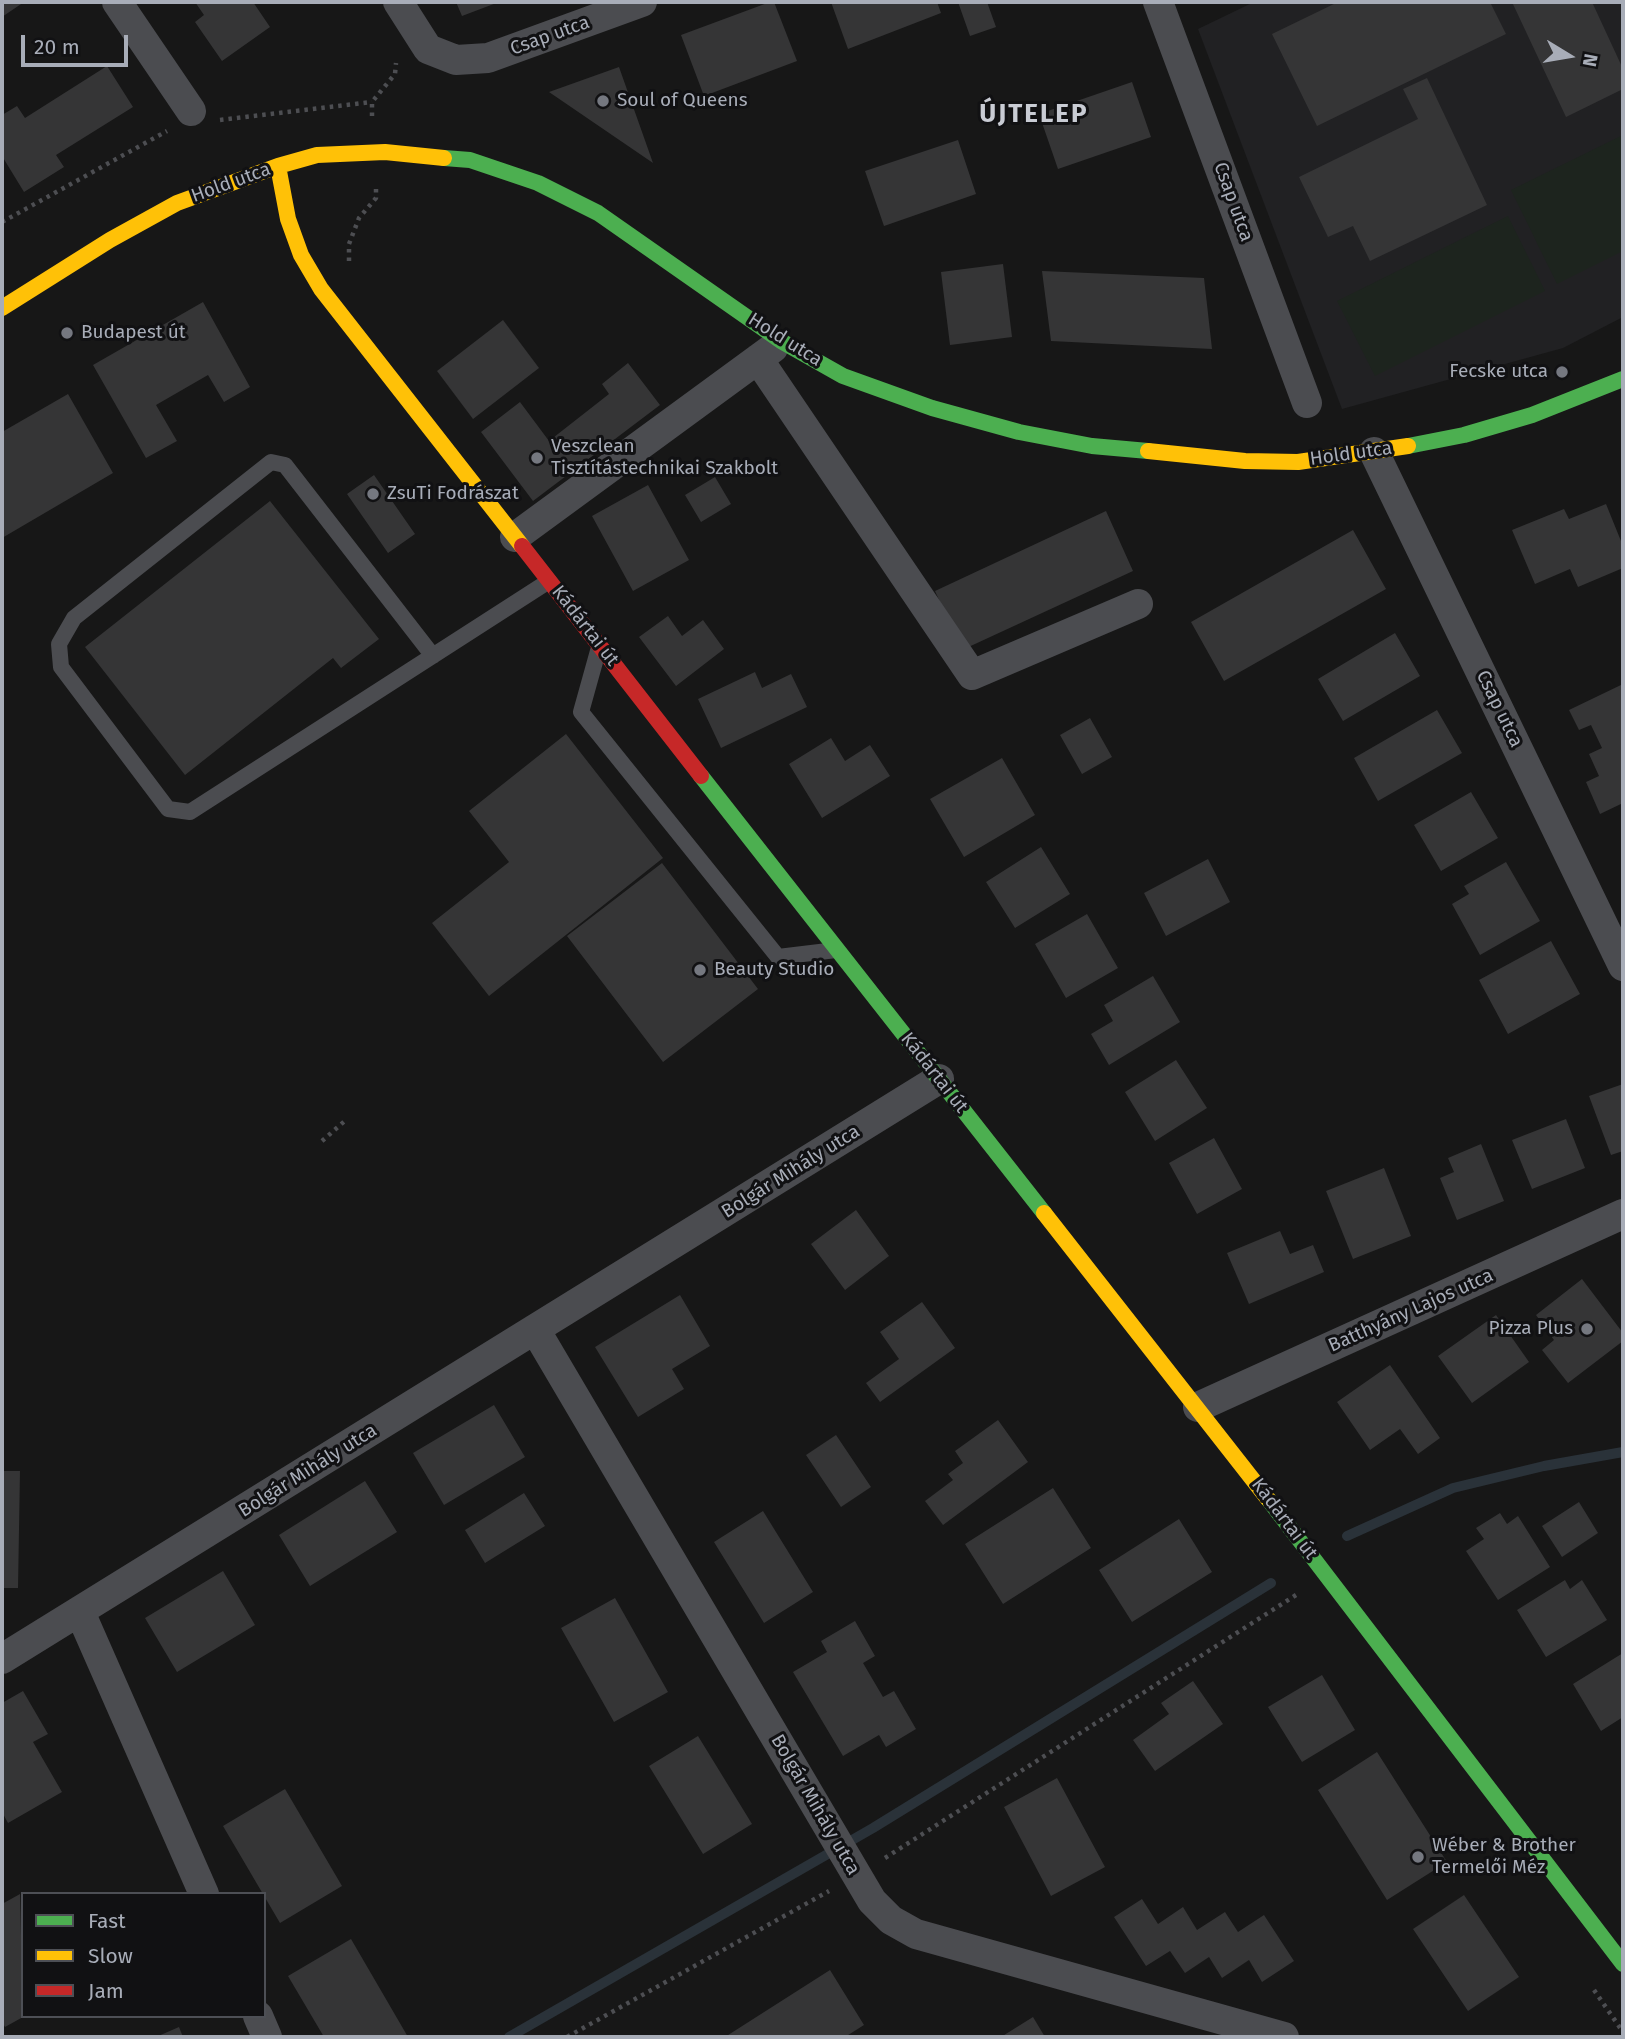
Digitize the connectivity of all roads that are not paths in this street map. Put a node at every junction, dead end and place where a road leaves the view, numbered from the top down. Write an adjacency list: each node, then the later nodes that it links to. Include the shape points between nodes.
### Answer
1 (117, 2): 5 (street)
2 (398, 2): 3 (street, Csap utca, via 428,49 456,60 488,58)
3 (642, 2)
4 (1158, 2): 10 (street, Csap utca)
5 (191, 111)
6 (278, 166): 7 (street, Hold utca, via 177,203); 8 (street, Hold utca, via 317,155 385,152 470,160 538,183 598,214); 12 (street, Kádártai út, via 288,219 321,289)
7 (2, 308)
8 (770, 350): 11 (street, Hold utca, via 932,408 1092,446 1245,461 1298,462); 12 (street); 14 (street, via 972,675)
9 (1623, 379): 11 (street, Hold utca, via 1464,435)
10 (1307, 403)
11 (1374, 453): 18 (street, Csap utca)
12 (515, 537): 13 (street, Kádártai út)
13 (550, 581): 15 (street, Kádártai út); 16 (lane)
14 (1138, 604)
15 (600, 645): 17 (street, Kádártai út); 17 (lane, via 581,712 778,957)
16 (433, 656): 16 (lane, via 285,466 271,462 74,618 59,645 61,667 168,809 190,812)
17 (838, 950): 19 (street, Kádártai út)
18 (1623, 966)
19 (939, 1079): 21 (street, Bolgár Mihály utca); 22 (street, Kádártai út)
20 (1623, 1214): 22 (street, Batthyány Lajos utca)
21 (536, 1331): 23 (street, Bolgár Mihály utca); 29 (street, Bolgár Mihály utca, via 853,1870 872,1901 891,1920 916,1934)
22 (1198, 1407): 26 (street, Kádártai út)
23 (80, 1612): 24 (street, Bolgár Mihály utca); 25 (street)
24 (2, 1659)
25 (203, 1892)
26 (1623, 1964)
27 (259, 2018): 28 (street)
28 (267, 2037)
29 (1284, 2037)

